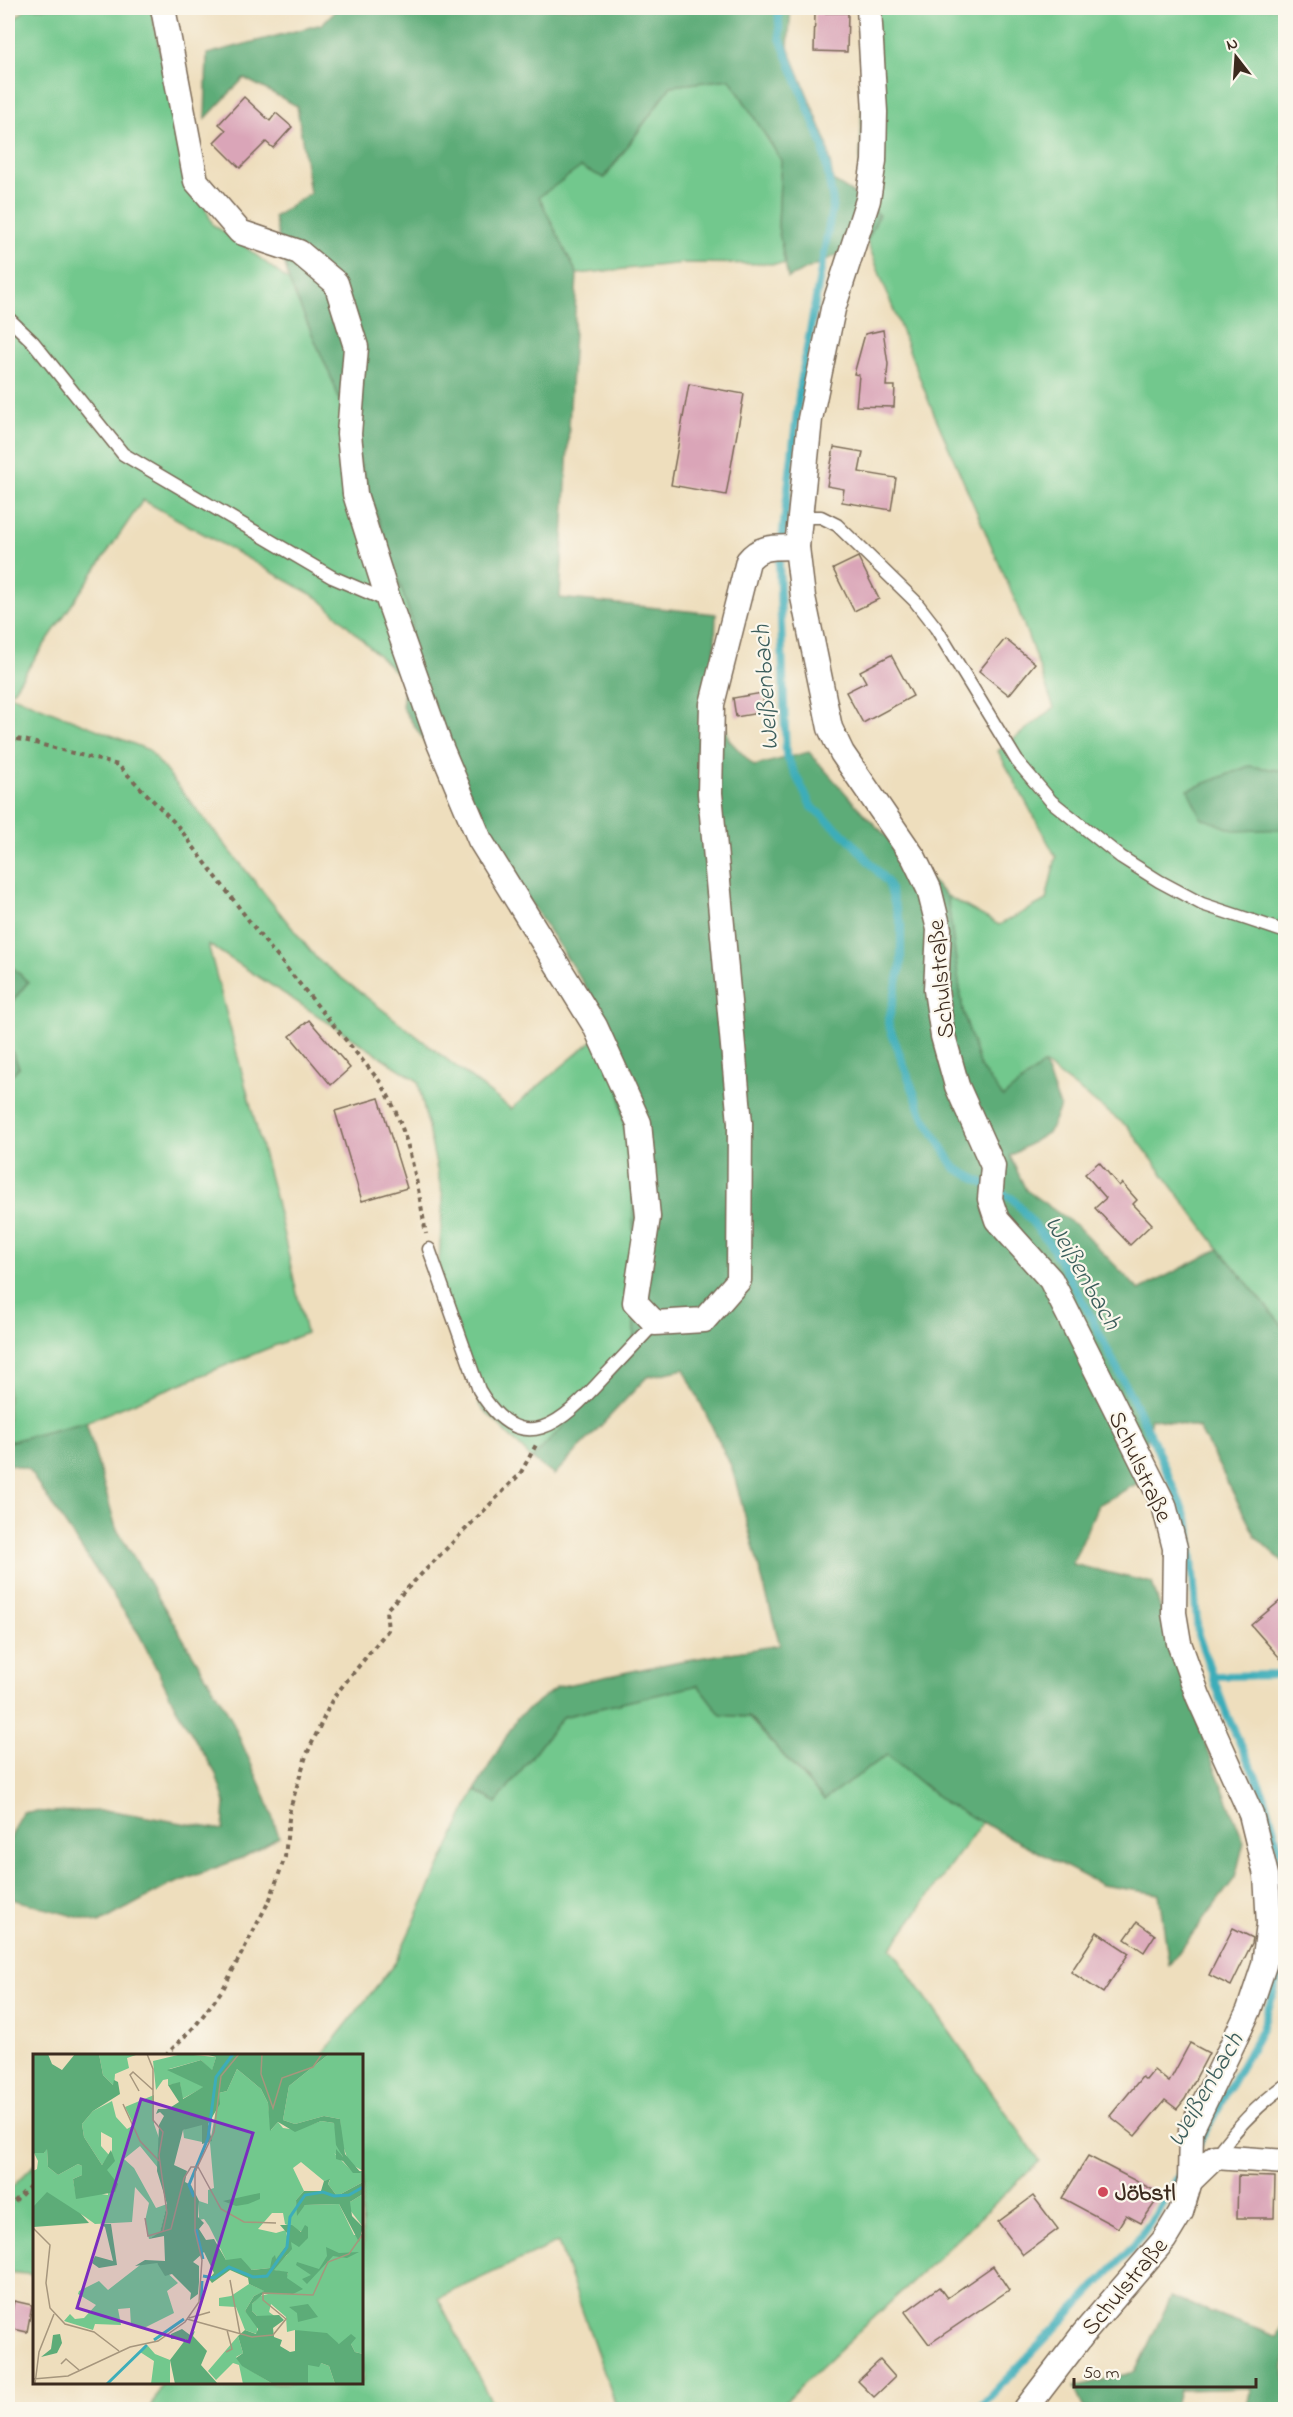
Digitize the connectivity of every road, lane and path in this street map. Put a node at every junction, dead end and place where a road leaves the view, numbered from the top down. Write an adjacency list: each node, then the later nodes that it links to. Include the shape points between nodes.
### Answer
1 (163, 8): 6 (street, via 196,181 240,232 299,252 336,283 356,347 349,434 355,494)
2 (869, 8): 4 (street, Schulstraße, via 874,161 868,200 833,309 810,419)
3 (8, 318): 6 (lane, via 33,342 123,454 332,577)
4 (801, 517): 5 (street, Schulstraße); 8 (lane, via 821,517 837,525 915,601 936,628 1017,760 1051,801 1121,857 1159,881 1202,904)
5 (794, 548): 10 (street, via 764,548 748,561 712,704 710,793 740,1123 739,1280 704,1320); 16 (street, Schulstraße, via 830,728 842,753 914,858 929,889 939,929 936,990 943,1036 957,1086 993,1166 990,1199 998,1221 1051,1280 1164,1505 1175,1548 1174,1613 1179,1643 1251,1815 1266,1875 1269,1924 1264,1965 1249,2010 1191,2130)
6 (389, 602): 10 (street, via 439,742 480,840 595,1026 639,1123 648,1217 635,1302)
7 (8, 738): 9 (path, via 118,765 177,825 262,938 381,1083 395,1106 415,1168)
8 (1286, 932)
9 (429, 1249): 11 (lane, via 479,1390 490,1408 503,1421 521,1428)
10 (655, 1323): 11 (lane, via 575,1409)
11 (546, 1428): 12 (path, via 520,1474 386,1610 388,1630 333,1698 306,1756 290,1809 285,1857 270,1899 224,1989 196,2025)
12 (166, 2054)
13 (1286, 2085): 14 (lane, via 1235,2129)
14 (1215, 2157): 15 (street); 16 (street)
15 (1286, 2162)
16 (1190, 2166): 19 (street, Schulstraße, via 1181,2212 1164,2240)
17 (33, 2183): 18 (path)
18 (8, 2208)
19 (1025, 2409)

